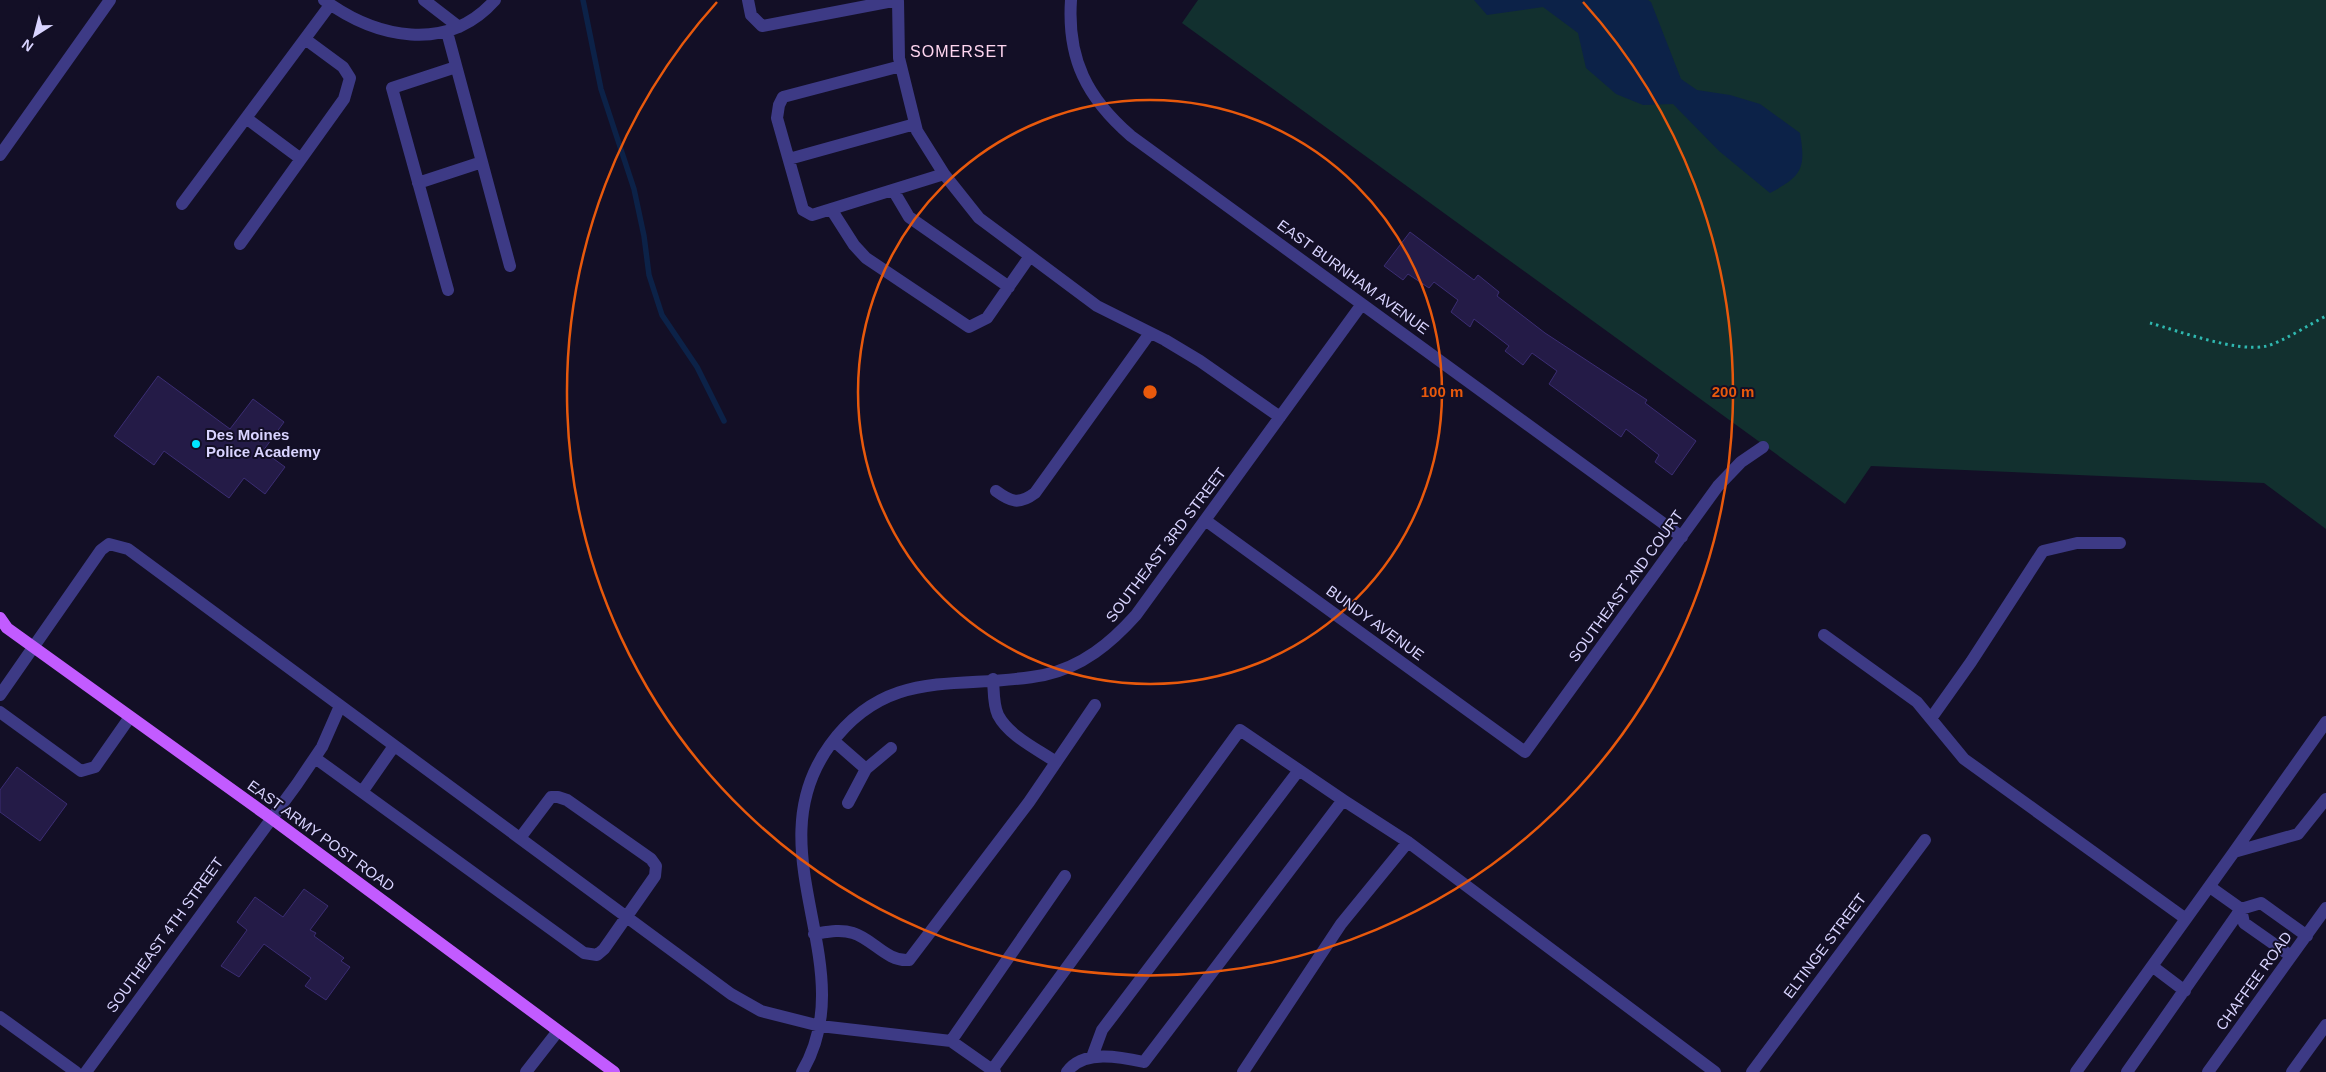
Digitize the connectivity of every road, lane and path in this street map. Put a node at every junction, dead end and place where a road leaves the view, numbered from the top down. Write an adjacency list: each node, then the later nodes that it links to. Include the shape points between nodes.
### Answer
1 (110, 0): 15 (street)
2 (424, 0): 8 (street)
3 (495, 0): 8 (street)
4 (748, 0): 5 (street, via 751,15 762,26)
5 (898, 0): 11 (street, via 899,58)
6 (1071, 0): 29 (street, EAST BURNHAM AVENUE, via 1073,47 1081,74 1111,119)
7 (326, 2): 9 (street, via 359,23 382,31 403,34); 10 (street)
8 (459, 27): 9 (street)
9 (446, 32): 12 (street)
10 (304, 39): 13 (street); 16 (street, via 343,67 350,78 344,99)
11 (902, 66): 14 (street); 17 (street, via 783,97 777,118)
12 (456, 67): 18 (street); 20 (street, via 392,88)
13 (246, 118): 16 (street); 22 (street)
14 (915, 124): 17 (street); 19 (street)
15 (0, 155)
16 (301, 159): 24 (street)
17 (788, 159): 23 (street, via 803,210 812,215)
18 (482, 162): 20 (street); 26 (street)
19 (944, 174): 21 (street); 25 (street, via 979,218)
20 (418, 184): 28 (street)
21 (893, 190): 23 (street); 27 (street, via 909,217)
22 (182, 204)
23 (831, 209): 27 (street, via 866,258 969,327 987,318)
24 (240, 244)
25 (1030, 256): 27 (street); 32 (street, via 1097,306)
26 (510, 266)
27 (1009, 286)
28 (448, 290)
29 (1362, 304): 33 (street, SOUTHEAST 3RD STREET); 37 (street, EAST BURNHAM AVENUE)
30 (2326, 316): 31 (path, via 2267,346 2200,337)
31 (2150, 322)
32 (1150, 332): 33 (street, via 1200,361); 35 (street, via 1035,493 1017,502 1009,501)
33 (1280, 417): 36 (street, SOUTHEAST 3RD STREET)
34 (1763, 447): 37 (street, SOUTHEAST 2ND COURT, via 1741,462 1718,486)
35 (996, 491)
36 (1205, 520): 42 (street, SOUTHEAST 3RD STREET, via 1136,615 1096,653 1045,675); 53 (street, BUNDY AVENUE)
37 (1682, 537): 53 (street, SOUTHEAST 2ND COURT)
38 (2120, 543): 48 (street, via 2077,543 2043,551)
39 (2, 624): 41 (main road, EAST ARMY POST ROAD)
40 (1824, 634): 48 (street, via 1917,702)
41 (34, 646): 43 (street); 45 (street, via 101,550 109,544 117,545 128,549); 47 (main road, EAST ARMY POST ROAD)
42 (993, 680): 50 (street, SOUTHEAST 3RD STREET, via 937,683 895,694 848,724); 55 (street, via 998,715 1011,731)
43 (0, 695)
44 (1096, 705): 55 (street)
45 (340, 706): 51 (street); 54 (street, SOUTHEAST 4TH STREET)
46 (0, 712): 47 (street, via 81,771 95,767)
47 (130, 717): 62 (main road, EAST ARMY POST ROAD)
48 (1932, 717): 72 (street, via 1964,759)
49 (2326, 722): 66 (street)
50 (834, 740): 56 (street); 73 (street, SOUTHEAST 3RD STREET, via 816,768 806,794 801,821 800,848)
51 (394, 746): 58 (street); 63 (street)
52 (891, 748): 56 (street)
53 (1525, 752)
54 (315, 758): 58 (street); 62 (street, SOUTHEAST 4TH STREET)
55 (1056, 762): 73 (street, via 909,960 897,959 855,933 838,930)
56 (866, 769): 61 (street)
57 (1299, 770): 60 (street); 83 (street, via 1102,1030); 84 (street, via 1240,730)
58 (362, 792): 71 (street, via 584,953 597,955)
59 (2326, 799): 66 (street, via 2298,834)
60 (1343, 800): 65 (street); 83 (street, via 1144,1062 1119,1056)
61 (848, 803)
62 (271, 818): 81 (main road, EAST ARMY POST ROAD); 86 (street, SOUTHEAST 4TH STREET)
63 (520, 838): 71 (street); 71 (street, via 551,797 558,797 651,859 656,866 655,876)
64 (1925, 840): 93 (street, ELTINGE STREET)
65 (1408, 842): 91 (street, via 1341,924); 92 (street)
66 (2234, 852): 68 (street)
67 (1065, 876): 82 (street)
68 (2210, 887): 70 (street); 72 (street)
69 (2326, 908): 74 (street, CHAFFEE ROAD)
70 (2242, 909): 74 (street, via 2261,903); 75 (street, via 2244,923); 77 (street)
71 (628, 917): 80 (street, via 731,994 761,1011)
72 (2186, 919): 76 (street)
73 (814, 934): 80 (street, SOUTHEAST 3RD STREET, via 822,976)
74 (2306, 936): 75 (street, CHAFFEE ROAD)
75 (2291, 956): 96 (street, CHAFFEE ROAD)
76 (2152, 966): 77 (street); 94 (street)
77 (2185, 991): 95 (street)
78 (0, 1017): 85 (street)
79 (2326, 1025): 97 (street)
80 (820, 1026): 82 (street); 89 (street, SOUTHEAST 3RD STREET, via 811,1057)
81 (558, 1031): 87 (street); 88 (main road, EAST ARMY POST ROAD)
82 (951, 1041): 84 (street)
83 (1092, 1058): 90 (street, via 1071,1065)
84 (994, 1071)
85 (76, 1072)
86 (86, 1072)
87 (526, 1072)
88 (614, 1072)
89 (802, 1072)
90 (1067, 1072)
91 (1244, 1072)
92 (1715, 1072)
93 (1752, 1072)
94 (2076, 1072)
95 (2127, 1072)
96 (2208, 1072)
97 (2292, 1072)

